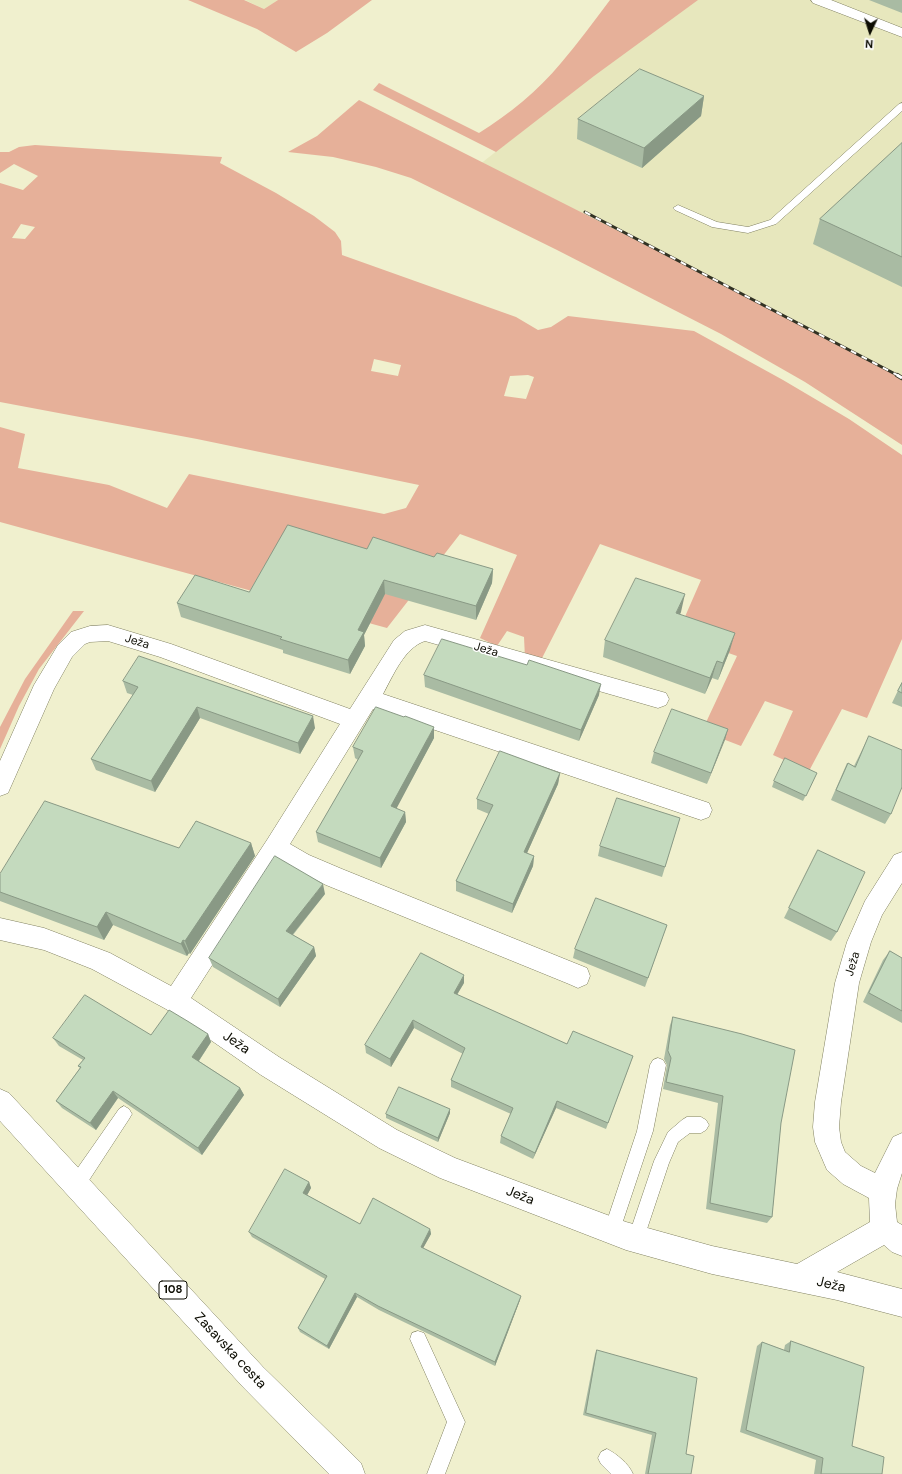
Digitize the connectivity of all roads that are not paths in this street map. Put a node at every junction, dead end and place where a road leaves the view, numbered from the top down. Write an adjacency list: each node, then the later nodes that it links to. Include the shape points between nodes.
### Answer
1 (818, 0): 2 (street)
2 (902, 33)
3 (902, 106): 4 (lane, via 773,222 748,230 715,225)
4 (678, 208)
5 (368, 698): 6 (street, Ježa, via 401,646 412,637 424,633); 7 (street, Ježa); 9 (street)
6 (658, 699)
7 (354, 720): 8 (street, Ježa, via 164,650 108,633 90,634 78,638 65,651 45,685); 10 (street, Ježa)
8 (0, 786)
9 (701, 810)
10 (275, 847): 13 (street, via 334,877); 14 (street, Ježa)
11 (902, 862): 21 (street, Ježa, via 873,910 859,942 847,983 826,1127 828,1142 836,1161 852,1175)
12 (0, 929): 14 (street, Ježa, via 44,939 101,961)
13 (578, 976)
14 (175, 1001): 22 (street, Ježa, via 270,1066 388,1139 449,1169)
15 (658, 1065): 22 (lane, via 645,1131)
16 (0, 1102): 20 (street, Zasavska cesta / 108)
17 (124, 1114): 20 (lane)
18 (701, 1125): 24 (lane, via 687,1125 673,1136)
19 (902, 1146): 21 (street, via 894,1160)
20 (76, 1185): 29 (street, Zasavska cesta / 108, via 253,1377)
21 (884, 1191): 23 (street, via 882,1204)
22 (612, 1230): 24 (street, Ježa)
23 (893, 1236): 25 (street, via 832,1260)
24 (636, 1238): 25 (street, Ježa, via 712,1260)
25 (798, 1278): 26 (street, Ježa)
26 (902, 1303)
27 (418, 1338): 30 (lane, via 456,1422)
28 (607, 1458): 31 (lane)
29 (350, 1474)
30 (436, 1474)
31 (624, 1474)

